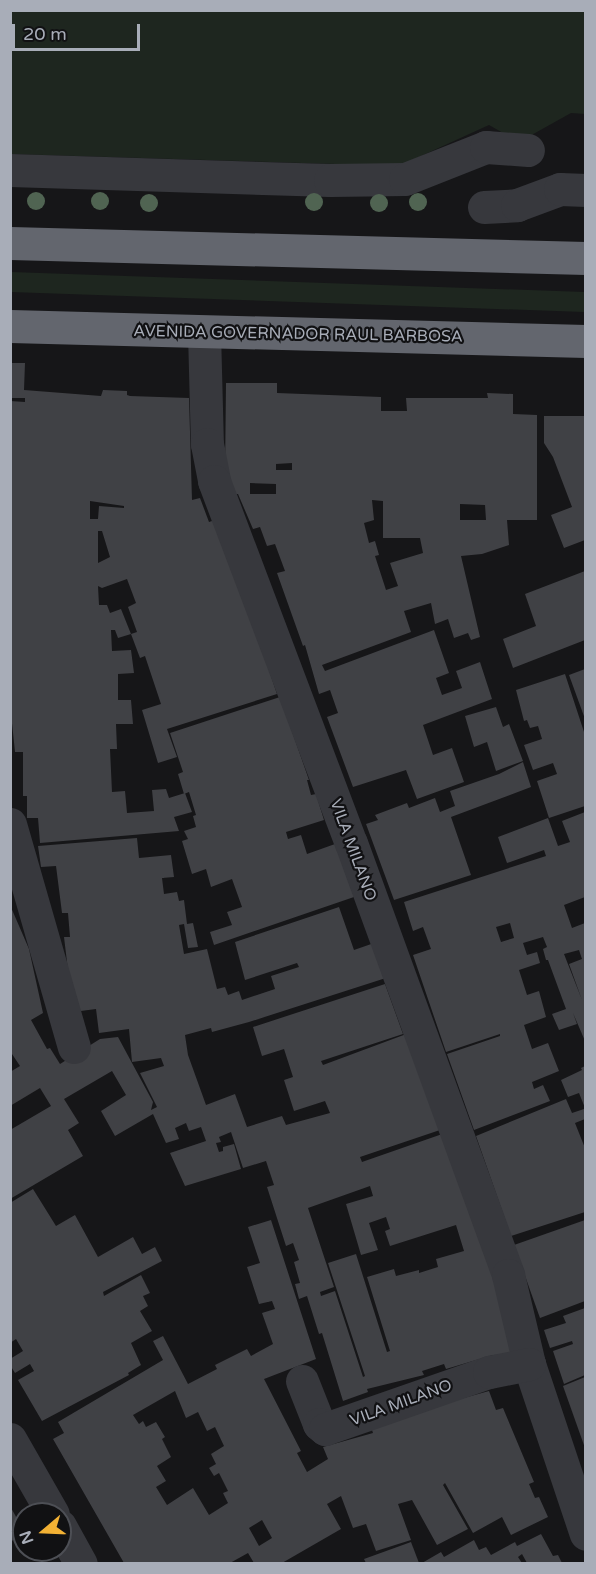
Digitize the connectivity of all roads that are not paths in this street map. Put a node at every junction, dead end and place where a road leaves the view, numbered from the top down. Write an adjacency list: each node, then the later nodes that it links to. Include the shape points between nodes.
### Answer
1 (528, 150): 2 (street, via 486,147 405,179)
2 (10, 170)
3 (585, 190): 4 (street, via 560,189 517,205)
4 (484, 207)
5 (10, 243): 6 (highway)
6 (585, 258)
7 (10, 326): 8 (highway, AVENIDA GOVERNADOR RAUL BARBOSA)
8 (204, 332): 9 (highway, AVENIDA GOVERNADOR RAUL BARBOSA); 12 (street, VILA MILANO, via 207,444 214,481 508,1275)
9 (585, 341)
10 (10, 824): 11 (street)
11 (74, 1047)
12 (529, 1364): 13 (street, VILA MILANO, via 489,1372 325,1429 319,1424); 16 (street, VILA MILANO)
13 (302, 1381)
14 (10, 1439): 15 (street)
15 (46, 1502)
16 (585, 1534)
17 (72, 1547): 18 (street)
18 (81, 1563)

